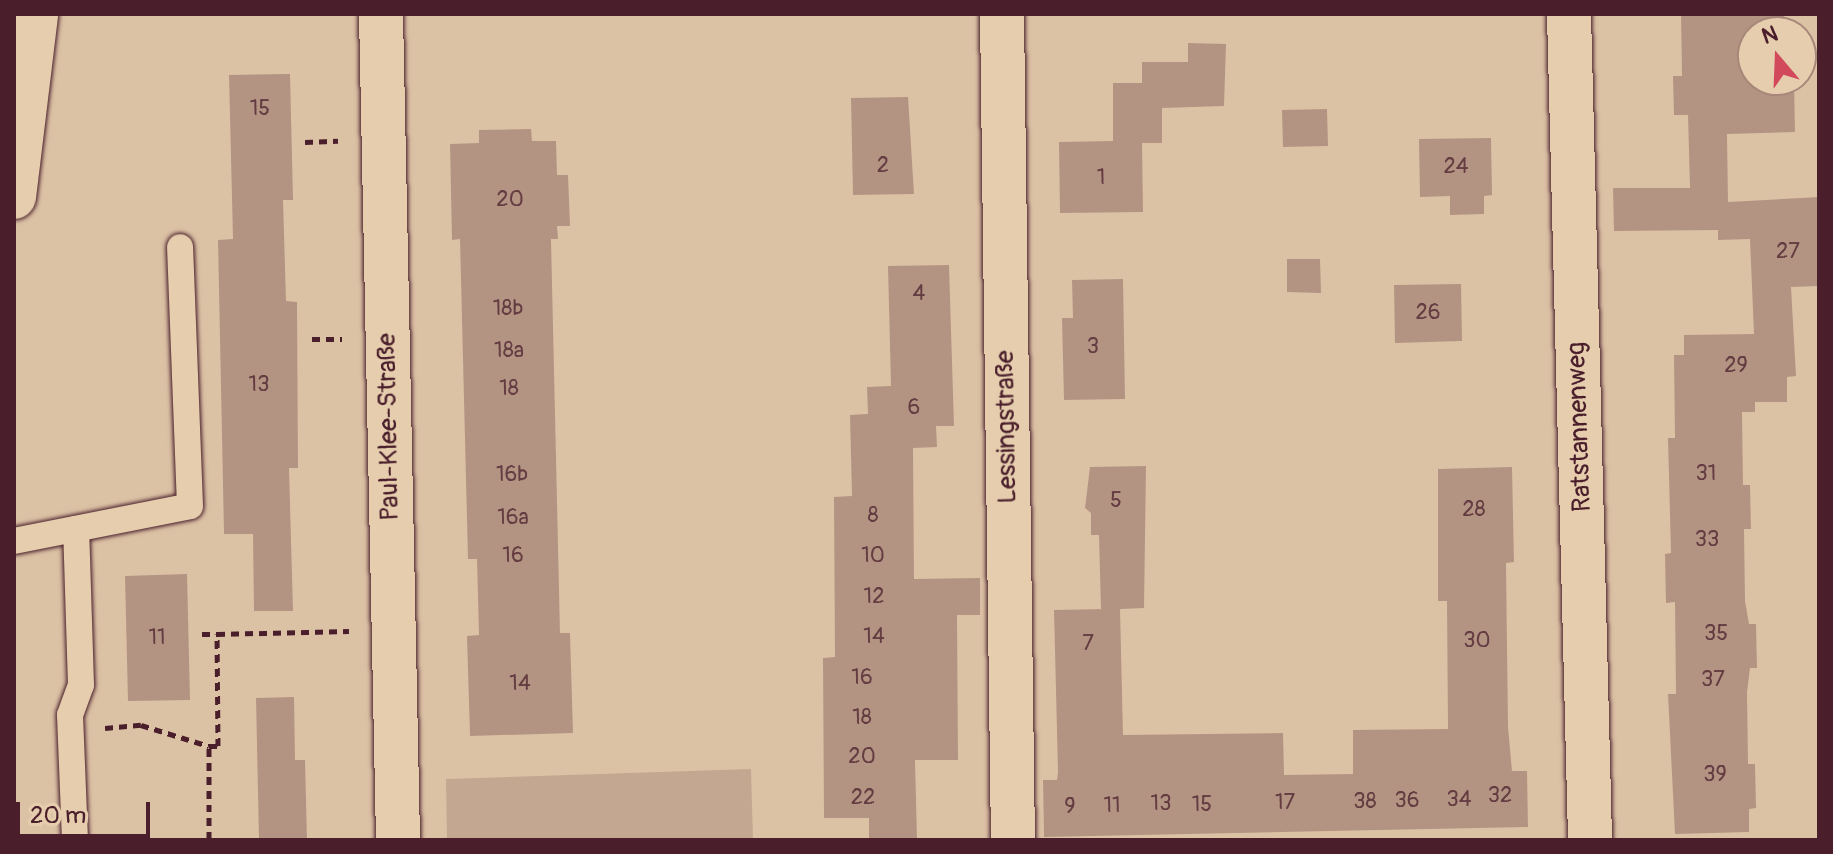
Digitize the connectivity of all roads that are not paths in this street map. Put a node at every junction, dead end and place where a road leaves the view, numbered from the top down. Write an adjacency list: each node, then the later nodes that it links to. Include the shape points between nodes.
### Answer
1 (36, 14): 5 (street)
2 (381, 14): 10 (street, Paul-Klee-Straße)
3 (1002, 14): 11 (street, Lessingstraße)
4 (1569, 14): 12 (street, Ratstannenweg)
5 (14, 197)
6 (180, 247): 7 (lane, via 190,506)
7 (76, 529): 8 (lane); 9 (lane, via 81,685 70,715)
8 (14, 541)
9 (75, 840)
10 (398, 840)
11 (1013, 840)
12 (1590, 840)

